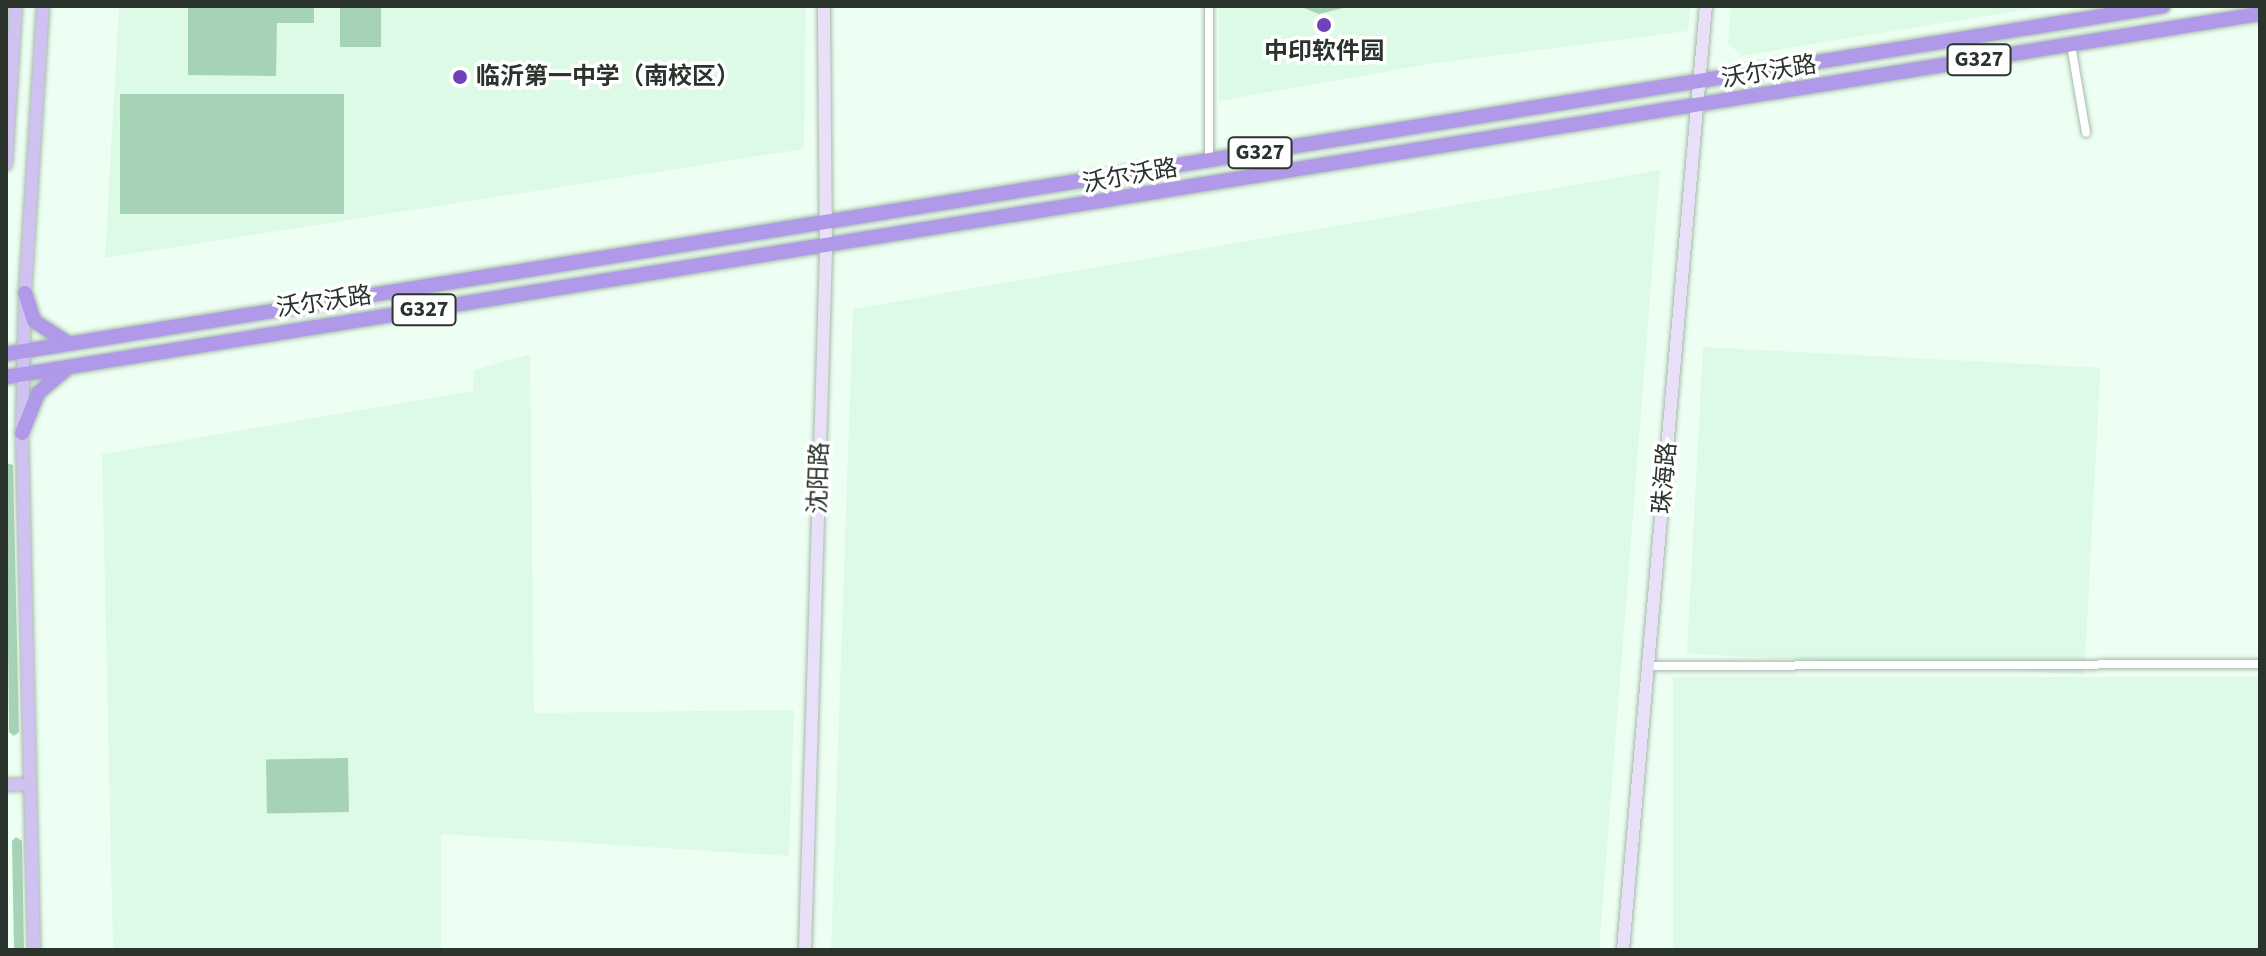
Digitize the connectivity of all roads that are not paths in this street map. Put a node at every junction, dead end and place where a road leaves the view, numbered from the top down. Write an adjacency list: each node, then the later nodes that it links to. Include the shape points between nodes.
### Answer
1 (16, 6): 13 (main road)
2 (43, 6): 16 (main road)
3 (824, 6): 14 (main road, 沈阳路)
4 (1209, 6): 12 (street)
5 (1706, 6): 9 (main road, 珠海路)
6 (2163, 6): 9 (highway, 沃尔沃路 / G327)
7 (2260, 14): 8 (highway, 沃尔沃路 / G327)
8 (2071, 45): 10 (highway, 沃尔沃路 / G327); 11 (street)
9 (1699, 82): 10 (main road, 珠海路); 12 (highway, 沃尔沃路 / G327)
10 (1697, 106): 15 (highway, 沃尔沃路 / G327); 25 (main road, 珠海路)
11 (2086, 133)
12 (1209, 161): 14 (highway, 沃尔沃路 / G327)
13 (6, 164)
14 (822, 224): 15 (main road, 沈阳路); 17 (highway, 沃尔沃路 / G327)
15 (826, 249): 20 (highway, 沃尔沃路 / G327); 29 (main road, 沈阳路)
16 (25, 293): 17 (highway, via 27,308 43,332); 18 (main road)
17 (70, 343): 18 (highway, 沃尔沃路 / G327)
18 (24, 351): 19 (highway, 沃尔沃路); 21 (main road)
19 (6, 354)
20 (73, 366): 21 (highway, 沃尔沃路 / G327); 23 (highway, via 38,393)
21 (23, 374): 22 (highway, 沃尔沃路); 23 (main road)
22 (6, 377)
23 (22, 433): 26 (main road)
24 (2260, 664): 25 (street)
25 (1648, 666): 30 (main road, 珠海路)
26 (30, 784): 27 (main road); 28 (main road)
27 (6, 785)
28 (34, 950)
29 (805, 950)
30 (1623, 950)

